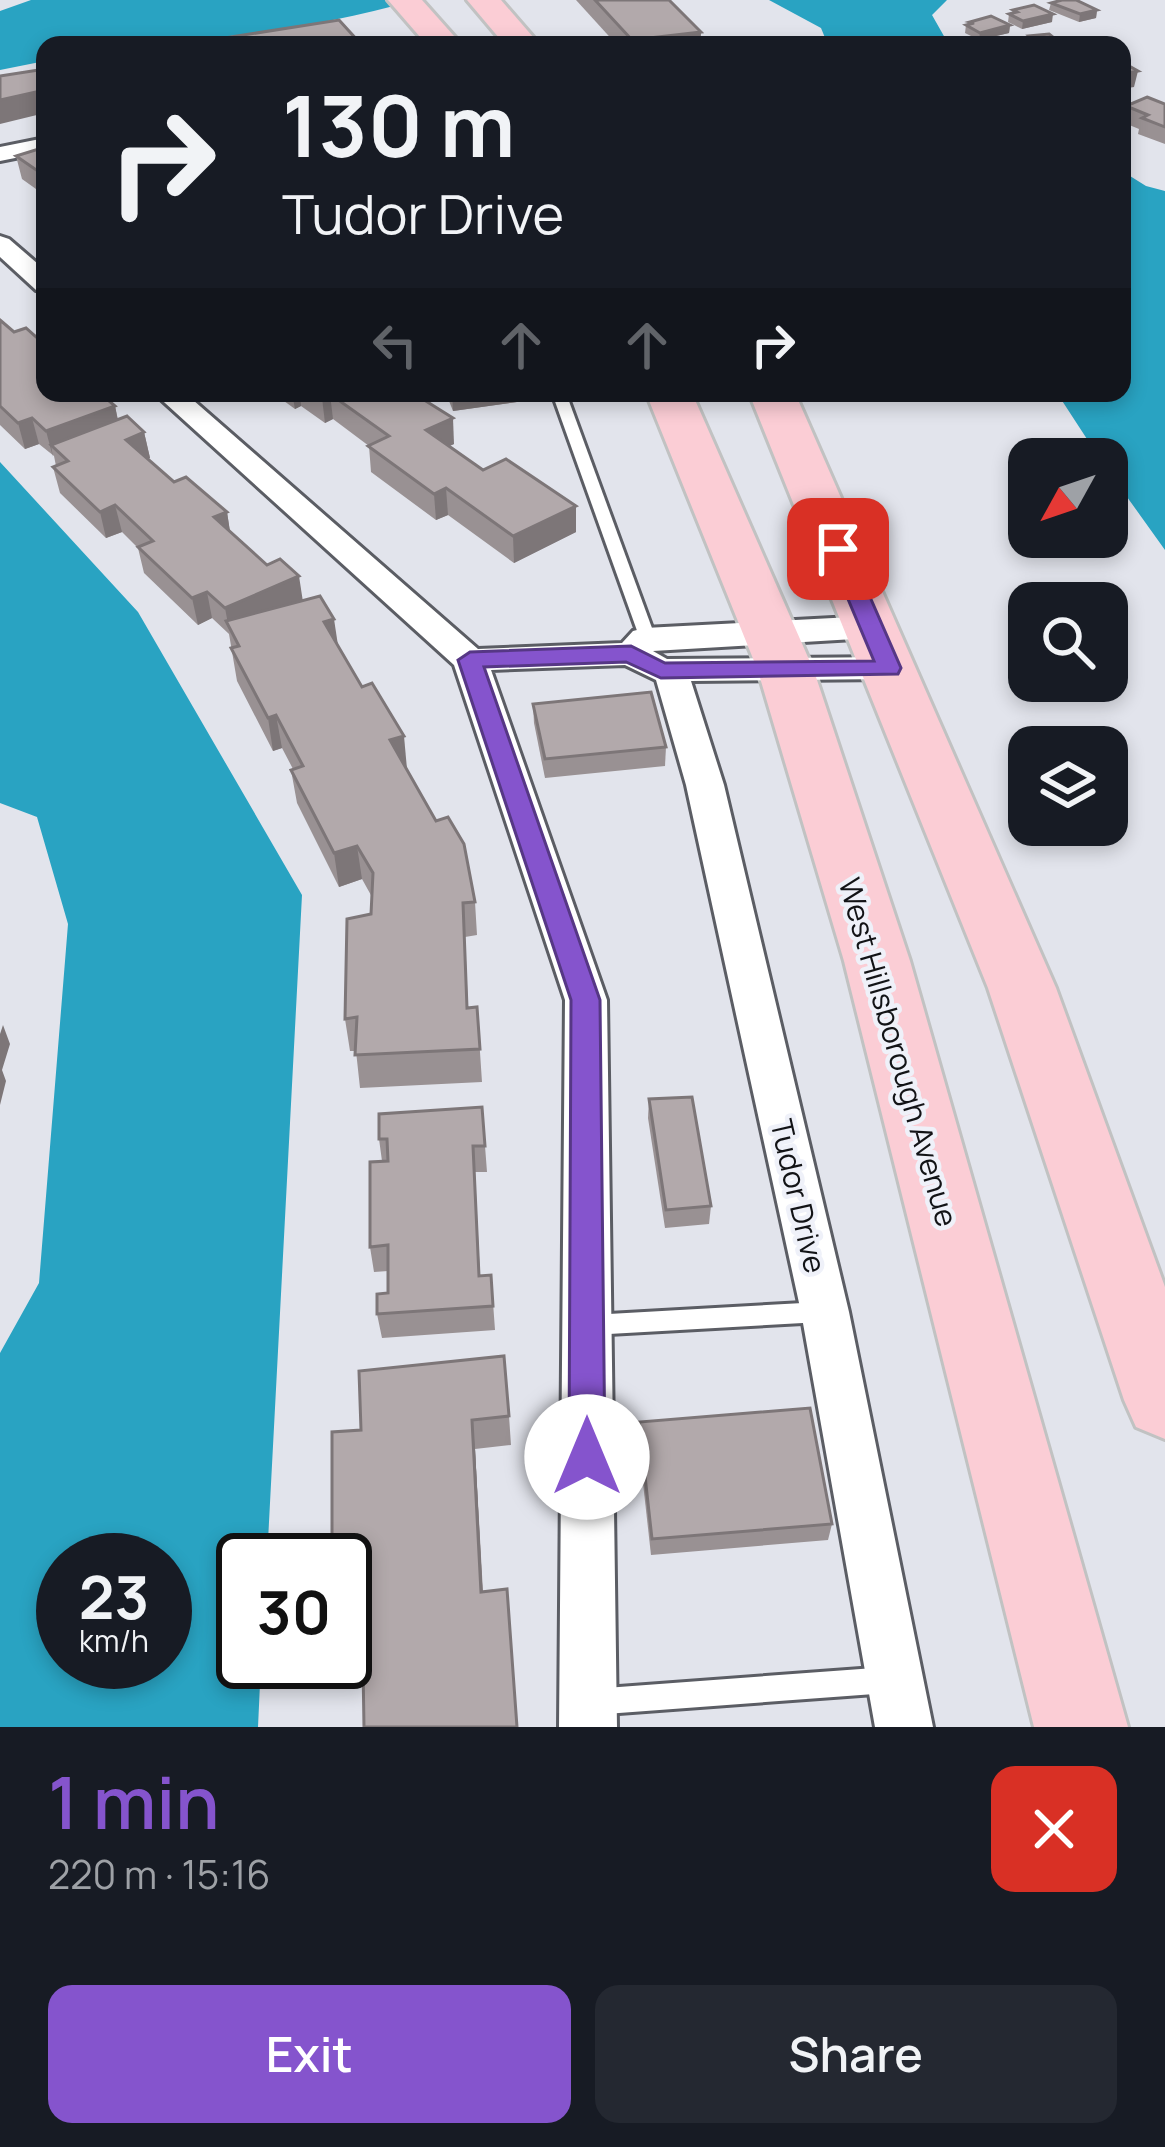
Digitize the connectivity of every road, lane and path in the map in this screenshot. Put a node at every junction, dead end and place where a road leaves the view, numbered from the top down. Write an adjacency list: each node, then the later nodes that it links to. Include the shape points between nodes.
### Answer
1 (404, 0): 2 (main road)
2 (437, 36)
3 (36, 148): 4 (street)
4 (0, 154)
5 (0, 244): 6 (street)
6 (36, 276)
7 (178, 402): 14 (street)
8 (562, 402): 13 (lane)
9 (673, 402): 12 (main road, West Hillsborough Avenue)
10 (776, 402): 11 (main road)
11 (880, 648): 12 (street); 17 (main road, via 1022,988)
12 (778, 651): 13 (street); 21 (main road, West Hillsborough Avenue, via 877,961)
13 (650, 654): 14 (street); 15 (street, Tudor Drive, via 705,784)
14 (470, 660): 16 (street, via 586,1000)
15 (825, 1312): 16 (lane); 18 (street, Tudor Drive)
16 (586, 1325): 19 (street)
17 (1165, 1400)
18 (895, 1679): 19 (lane); 20 (street, Tudor Drive)
19 (588, 1715)
20 (904, 1727)
21 (1081, 1727)

